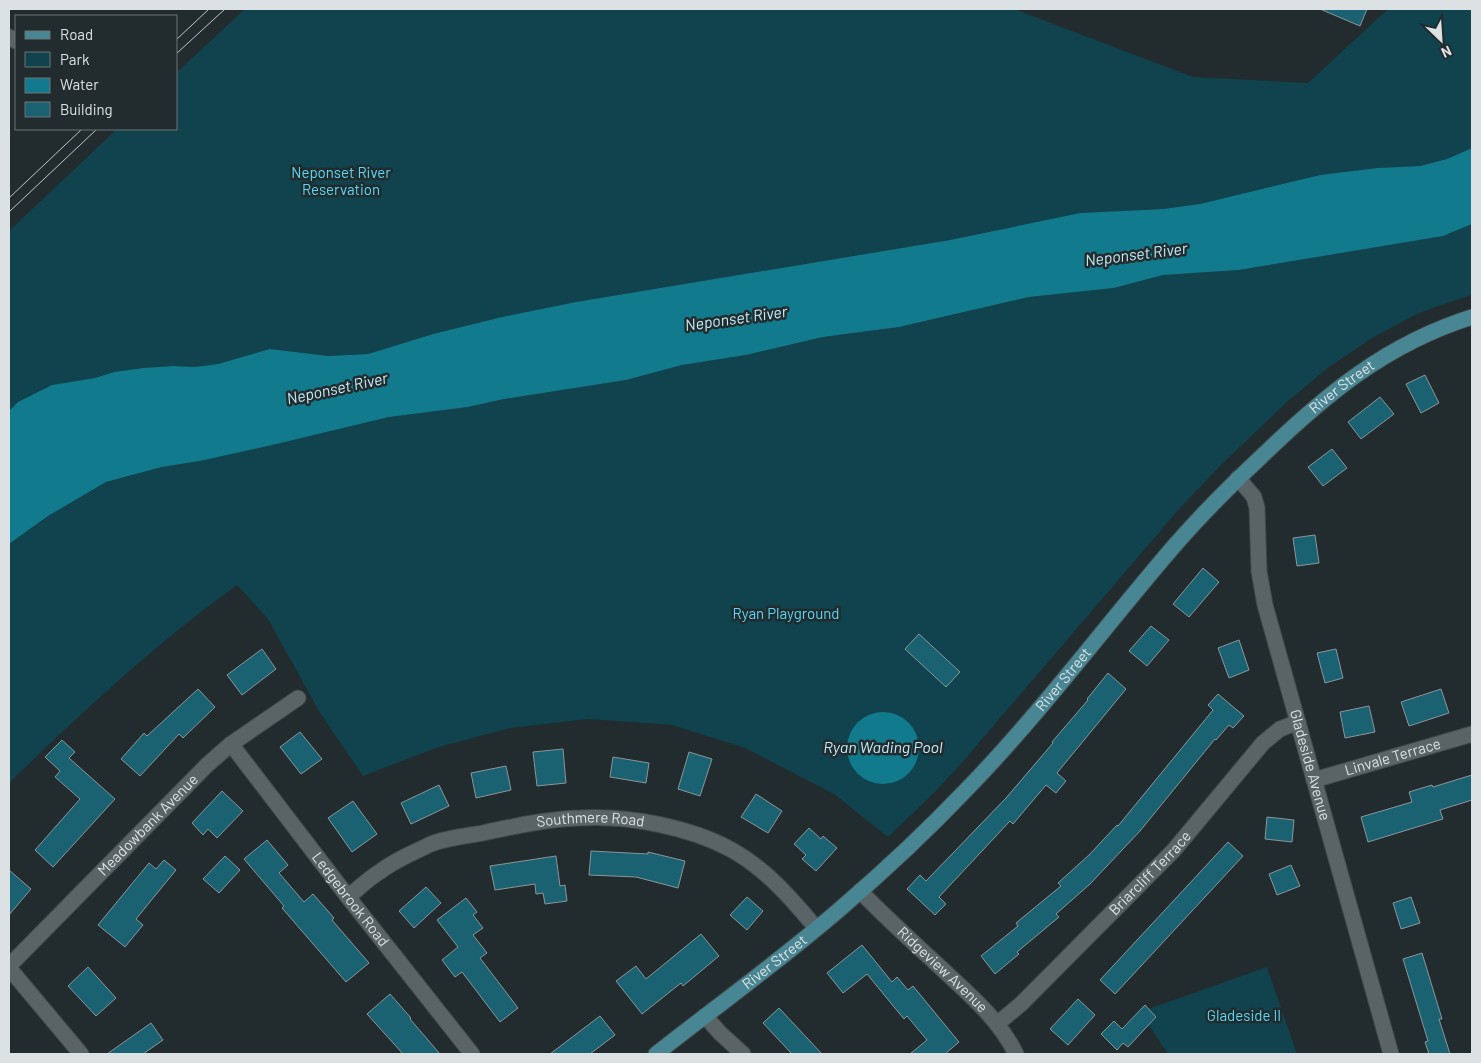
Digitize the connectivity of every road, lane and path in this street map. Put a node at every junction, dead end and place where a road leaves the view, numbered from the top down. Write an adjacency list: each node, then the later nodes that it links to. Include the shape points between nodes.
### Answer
1 (1472, 317): 2 (main road, River Street, via 1417,338 1362,370 1302,417)
2 (1238, 478): 4 (street, Gladeside Avenue, via 1254,497 1257,508 1261,588); 8 (main road, River Street, via 1177,543 1003,751)
3 (298, 698): 6 (street, Meadowbank Avenue)
4 (1298, 722): 7 (street, Gladeside Avenue); 13 (street, Briarcliff Terrace, via 1280,729 1263,743 1159,866)
5 (1472, 734): 7 (street, Linvale Terrace)
6 (232, 744): 9 (street, Ledgebrook Road); 11 (street, Meadowbank Avenue, via 172,799)
7 (1314, 780): 19 (street, Gladeside Avenue)
8 (860, 891): 10 (main road, River Street); 13 (street, Ridgeview Avenue, via 977,1001)
9 (348, 897): 10 (street, Southmere Road, via 382,870 433,843 536,822 601,818 662,826 728,848 768,876); 15 (street, Ledgebrook Road)
10 (816, 928): 12 (main road, River Street)
11 (9, 967): 14 (street)
12 (705, 1016): 16 (main road, River Street); 17 (street)
13 (997, 1024): 18 (street, Ridgeview Avenue)
14 (81, 1054)
15 (472, 1054)
16 (656, 1054)
17 (742, 1054)
18 (1016, 1054)
19 (1392, 1054)

